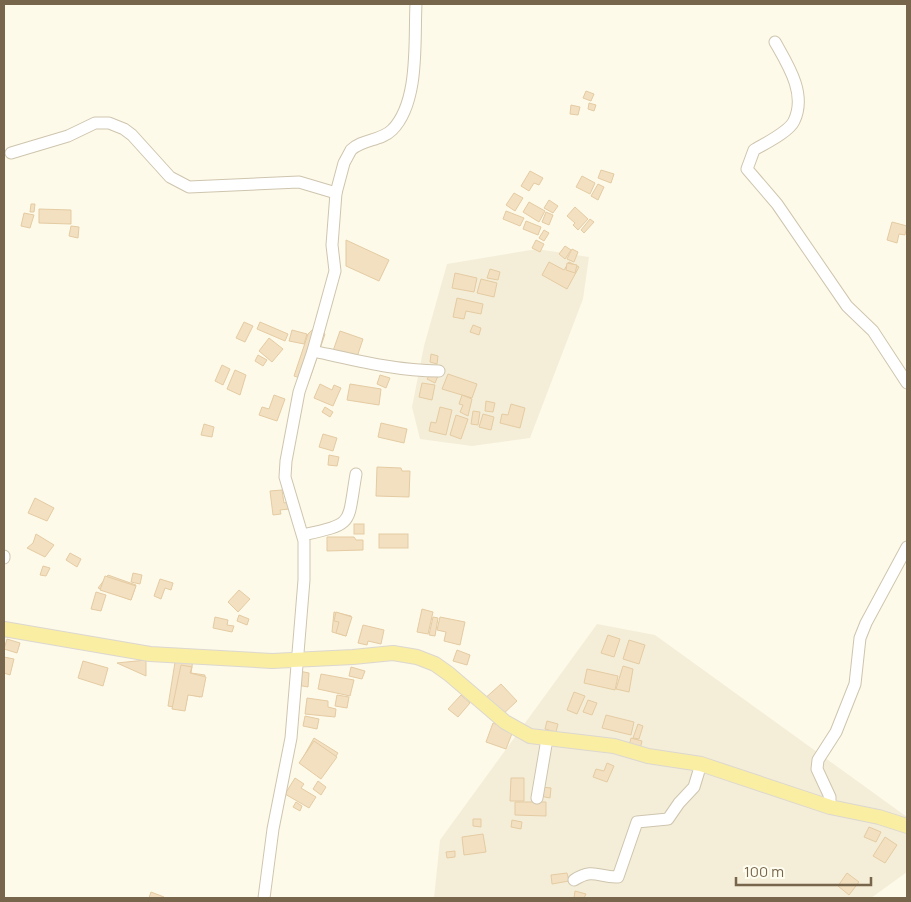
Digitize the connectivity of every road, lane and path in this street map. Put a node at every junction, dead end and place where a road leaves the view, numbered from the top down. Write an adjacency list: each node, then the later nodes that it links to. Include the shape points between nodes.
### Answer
1 (416, 4): 4 (street, via 415,59 405,108 388,134 351,150)
2 (774, 42): 7 (street, via 799,93 794,122 754,150 747,169 777,204 847,306 873,331)
3 (11, 154): 4 (street, via 68,136 95,123 109,123 124,128 170,177 189,187 299,182)
4 (336, 192): 5 (street, via 332,244 335,271)
5 (313, 351): 6 (street, via 382,365); 9 (street, via 299,392 285,477)
6 (439, 371)
7 (907, 383)
8 (356, 474): 9 (street, via 345,523)
9 (303, 536): 12 (street, via 305,552)
10 (907, 547): 16 (street, via 863,630 855,684 836,732 818,760 817,769 830,797)
11 (4, 629): 12 (main road, via 150,654)
12 (298, 661): 13 (main road, via 393,653 426,660 449,674 505,722 523,733); 19 (street, via 291,738 273,829)
13 (548, 739): 14 (main road, via 614,746 648,756); 15 (street)
14 (701, 764): 16 (main road); 18 (street, via 694,787 668,819 637,822 618,877 584,873)
15 (537, 798)
16 (830, 806): 17 (main road)
17 (907, 826)
18 (574, 880)
19 (264, 898)

